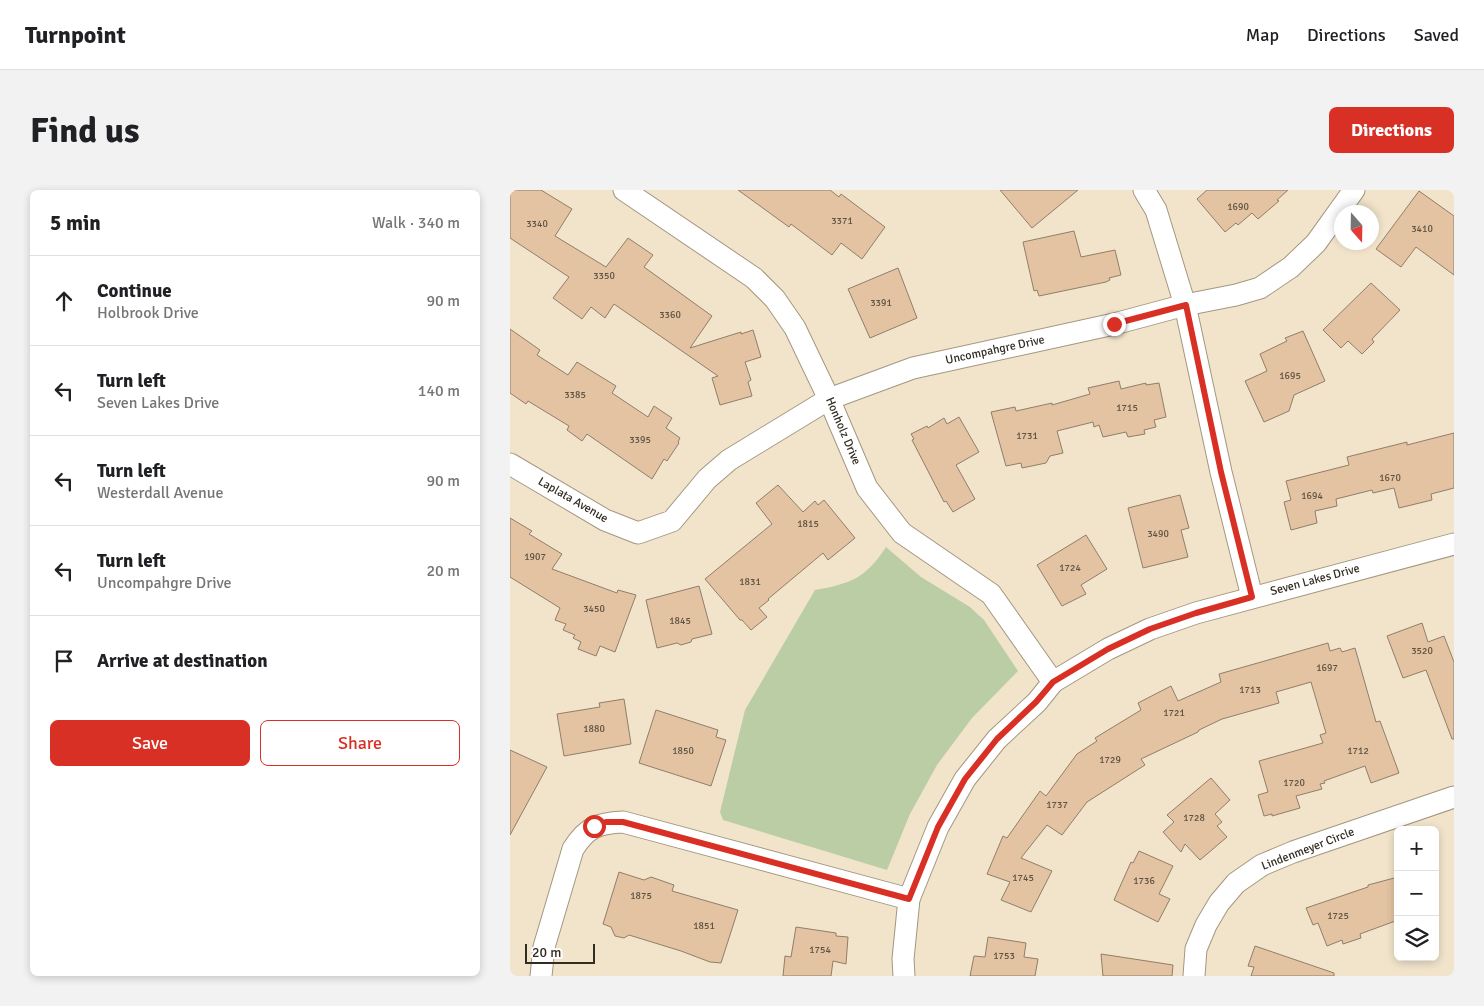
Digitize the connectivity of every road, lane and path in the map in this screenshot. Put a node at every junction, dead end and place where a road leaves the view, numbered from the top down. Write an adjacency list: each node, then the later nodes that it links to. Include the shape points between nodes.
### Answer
1 (624, 190): 5 (street, Honholz Drive, via 754,278 775,299 795,328)
2 (1144, 190): 4 (street, via 1156,210)
3 (1354, 190): 4 (street, Uncompahgre Drive, via 1316,243 1291,267 1260,288)
4 (1186, 305): 5 (street, Uncompahgre Drive, via 913,368); 9 (street, via 1221,472)
5 (830, 399): 7 (street, Uncompahgre Drive, via 729,460 707,479 672,521); 10 (street, Honholz Drive, via 867,488 902,533 991,594)
6 (510, 464): 7 (street, Laplata Avenue, via 605,520)
7 (638, 533)
8 (1454, 544): 9 (street, Seven Lakes Drive)
9 (1252, 597): 10 (street, Seven Lakes Drive, via 1150,629 1108,649)
10 (1053, 682): 12 (street, Seven Lakes Drive, via 997,739 965,779 938,827)
11 (1454, 797): 15 (street, Lindenmeyer Circle, via 1262,865 1236,883 1219,903 1196,949)
12 (909, 899): 13 (street, via 623,822 606,822 594,826 582,836 574,849 544,947); 14 (street, Seven Lakes Drive)
13 (540, 976)
14 (904, 976)
15 (1194, 976)

